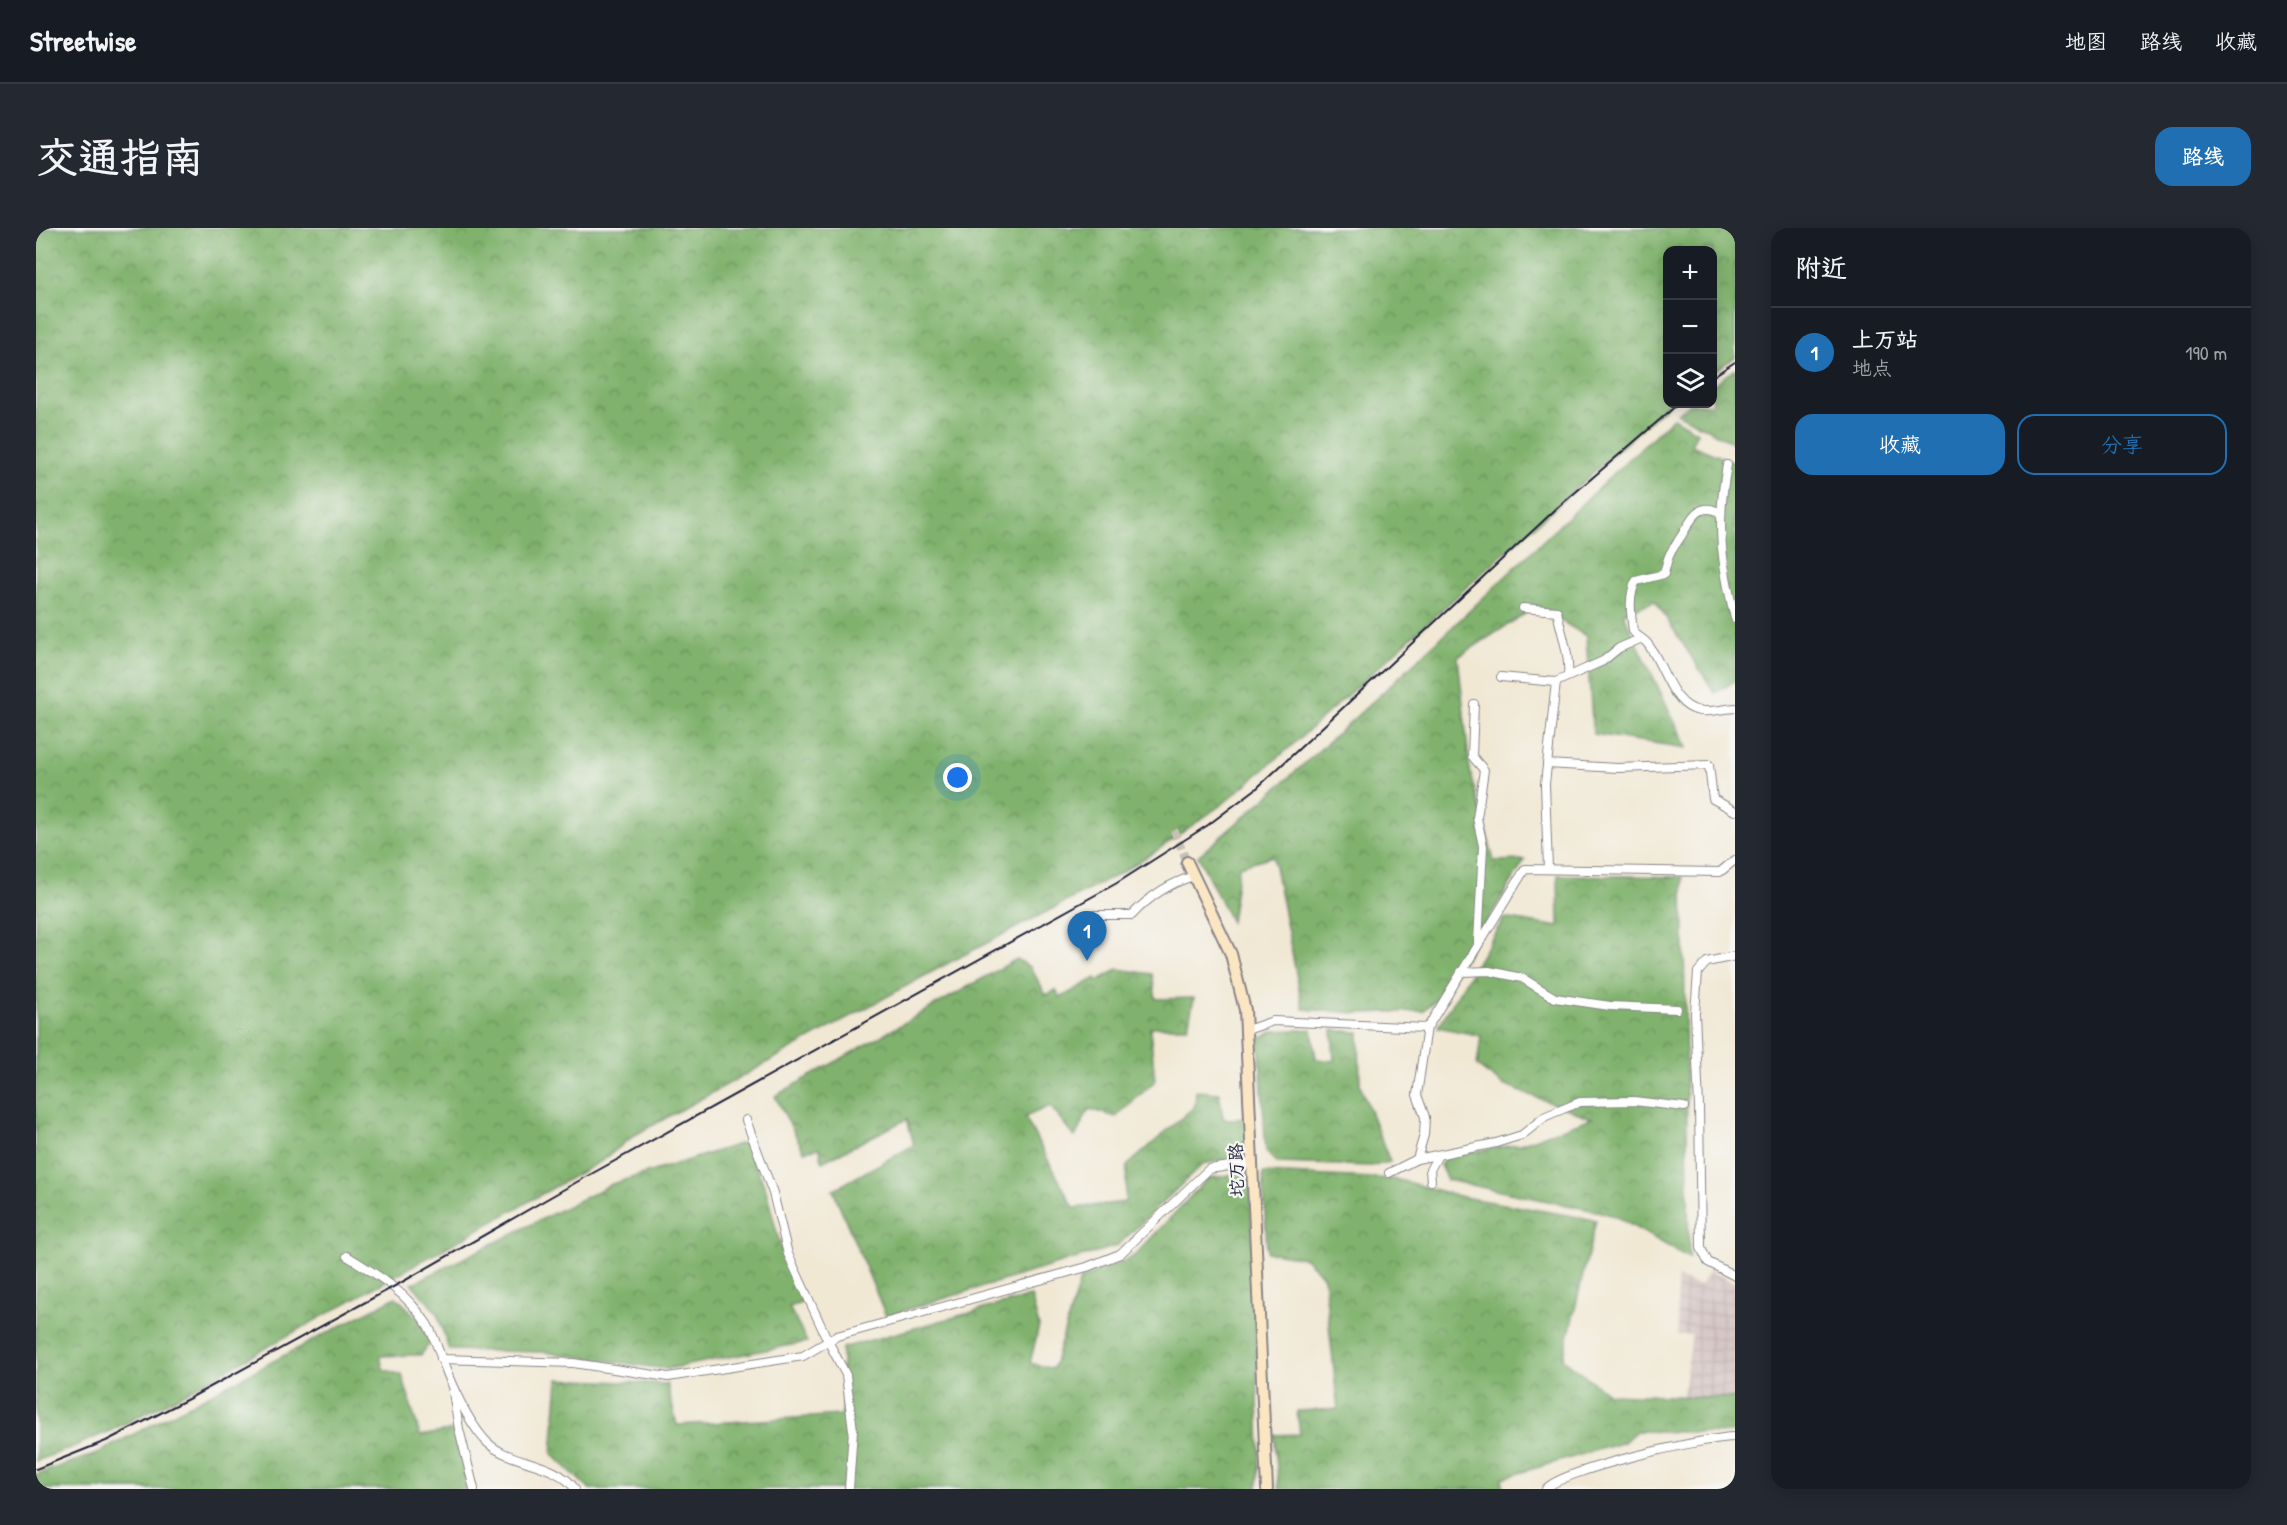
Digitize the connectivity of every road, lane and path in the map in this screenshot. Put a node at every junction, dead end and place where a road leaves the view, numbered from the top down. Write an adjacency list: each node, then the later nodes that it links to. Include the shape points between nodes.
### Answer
1 (1727, 465): 2 (street)
2 (1721, 514): 4 (street, via 1722,563); 5 (street, via 1715,510 1699,511 1668,553 1664,574 1636,581 1631,604 1633,631)
3 (1523, 608): 6 (street, via 1557,611 1569,658)
4 (1735, 618)
5 (1640, 639): 6 (street); 10 (street, via 1685,704 1702,711)
6 (1568, 676): 8 (street)
7 (1501, 677): 8 (street)
8 (1556, 682): 11 (street)
9 (1474, 704): 18 (street, via 1472,756 1484,770 1477,818 1483,846)
10 (1735, 708)
11 (1547, 764): 12 (street, via 1617,768 1709,765 1713,799); 15 (street)
12 (1735, 811)
13 (1735, 860): 15 (street, via 1720,872)
14 (1187, 861): 16 (main road, 坨万路)
15 (1548, 869): 18 (street, via 1525,869)
16 (1194, 876): 17 (street, via 1162,889 1132,915); 23 (main road, 坨万路, via 1236,968)
17 (1087, 915)
18 (1478, 945): 20 (street)
19 (1735, 956): 32 (street, via 1707,962 1698,972 1695,1012 1701,1248 1708,1262)
20 (1461, 972): 21 (street, via 1490,971 1522,978 1555,998 1610,1006); 22 (street)
21 (1677, 1009)
22 (1427, 1027): 23 (street, via 1273,1021); 27 (street, via 1417,1095 1425,1117 1424,1135)
23 (1247, 1030): 28 (main road, 坨万路)
24 (1684, 1107): 26 (street, via 1634,1101 1580,1102 1546,1116 1522,1135)
25 (746, 1120): 33 (street, via 773,1193 788,1254)
26 (1438, 1155): 27 (street); 30 (street, via 1430,1170)
27 (1417, 1159): 29 (street)
28 (1252, 1163): 33 (street, via 1209,1169 1120,1254 1087,1267); 40 (main road, 坨万路)
29 (1389, 1173)
30 (1431, 1181)
31 (347, 1256): 34 (street, via 402,1293 428,1325)
32 (1735, 1276)
33 (828, 1341): 34 (street, via 802,1356 668,1377 573,1363); 39 (street, via 846,1375 853,1430)
34 (441, 1359): 35 (street)
35 (452, 1387): 37 (street); 38 (street, via 485,1441 508,1455 556,1472 570,1480)
36 (1735, 1437): 41 (street, via 1706,1440 1594,1467 1551,1483)
37 (474, 1489)
38 (575, 1489)
39 (849, 1489)
40 (1267, 1489)
41 (1546, 1489)

